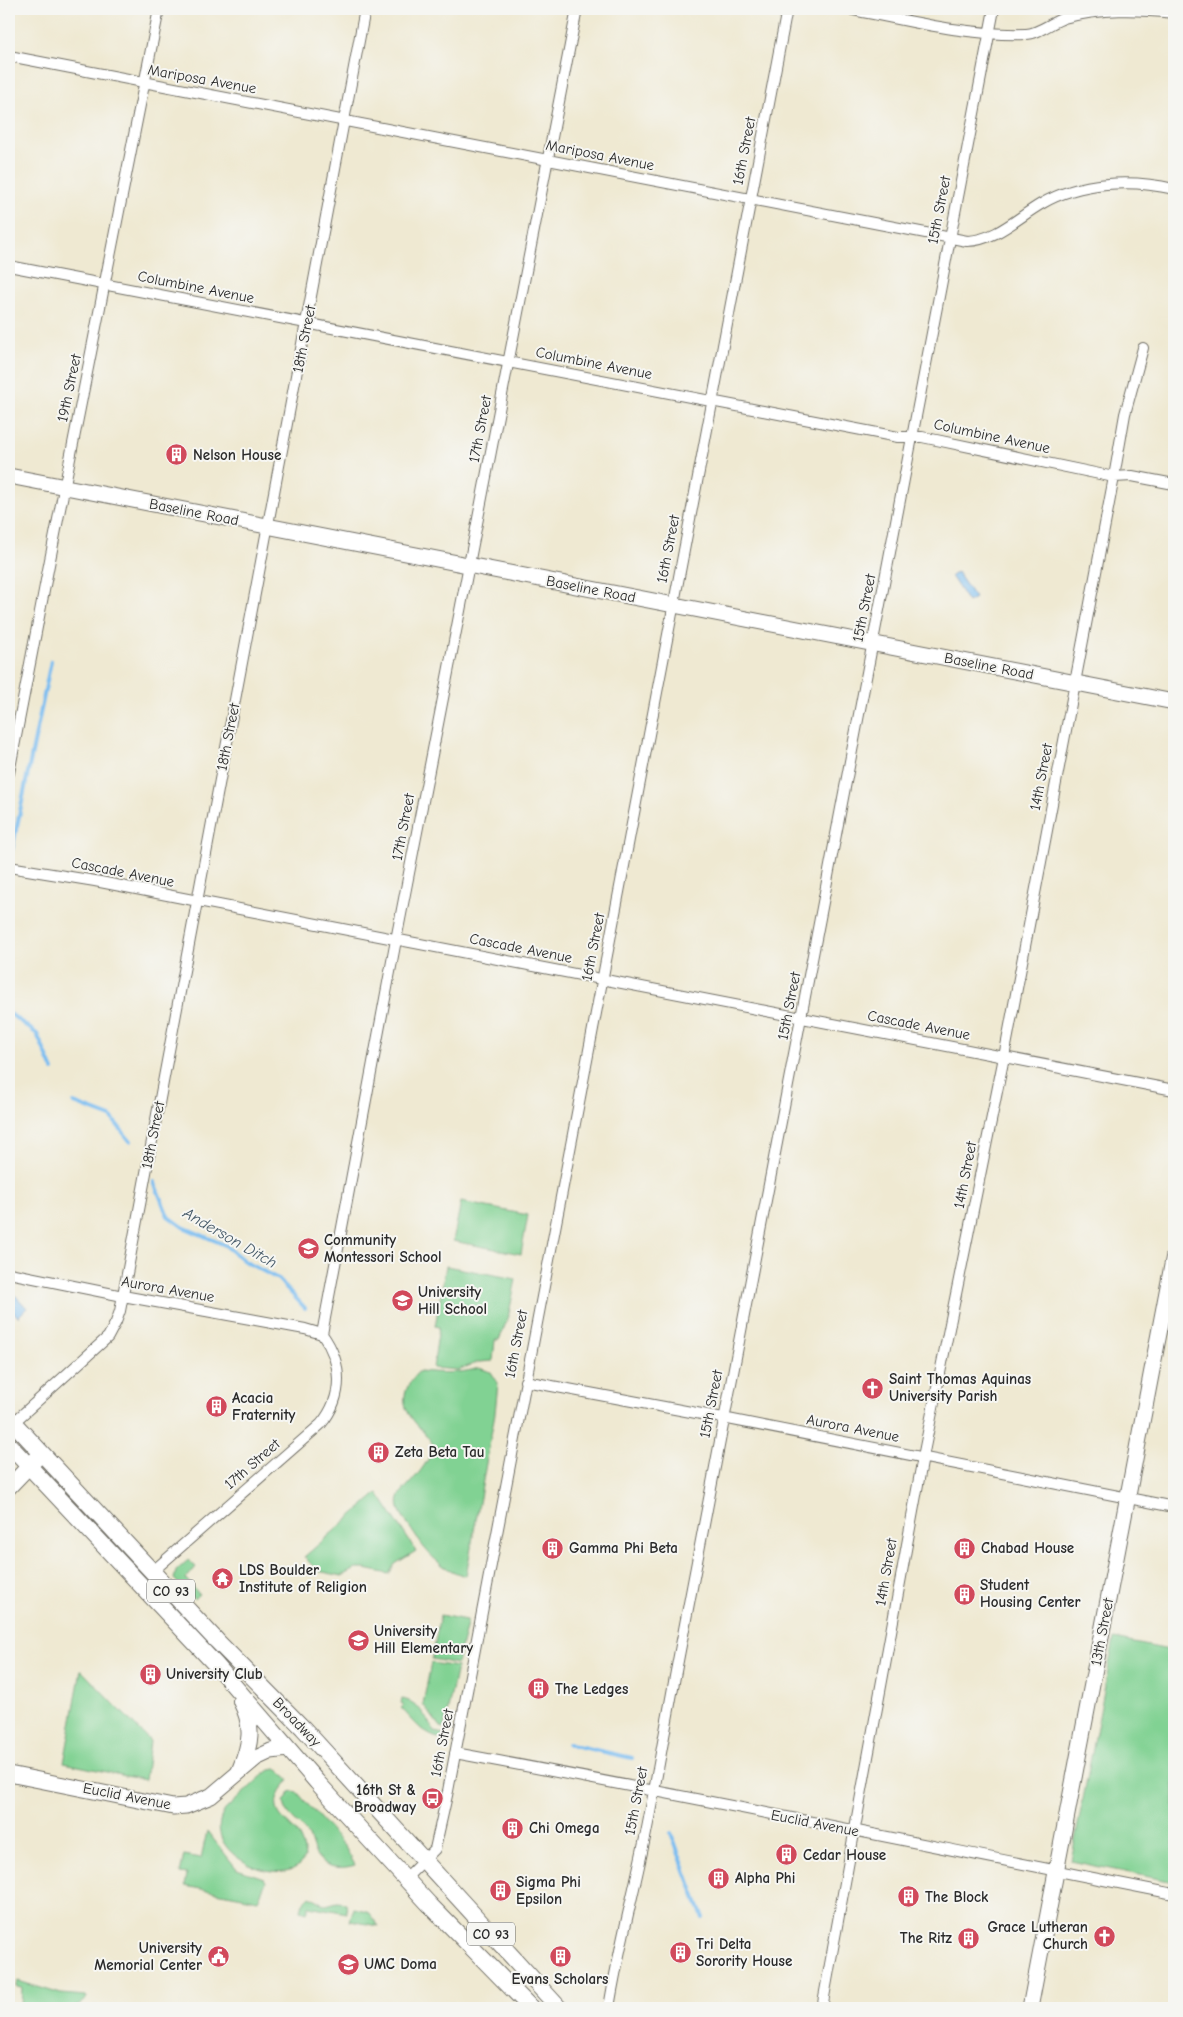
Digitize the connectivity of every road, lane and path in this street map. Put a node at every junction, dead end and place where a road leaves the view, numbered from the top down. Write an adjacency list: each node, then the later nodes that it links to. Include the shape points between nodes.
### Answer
1 (158, 9): 10 (street, 19th Street)
2 (365, 9): 11 (street, 18th Street)
3 (577, 9): 12 (street, 17th Street)
4 (787, 9): 14 (street, 16th Street)
5 (848, 9): 8 (street, via 961,31)
6 (994, 9): 8 (street, 15th Street)
7 (1174, 13): 8 (street, via 1149,10 1087,12 1056,20 1028,34)
8 (989, 33): 15 (street, 15th Street)
9 (9, 56): 10 (street, Mariposa Avenue)
10 (144, 84): 11 (street, Mariposa Avenue); 17 (street, 19th Street)
11 (344, 120): 12 (street, Mariposa Avenue); 18 (street, 18th Street)
12 (548, 159): 14 (street, Mariposa Avenue); 20 (street, 17th Street)
13 (1174, 189): 15 (street, Mariposa Avenue, via 1134,183 1078,189 1043,202 996,234 978,241)
14 (750, 200): 15 (street, Mariposa Avenue); 21 (street, 16th Street)
15 (949, 236): 22 (street, 15th Street)
16 (9, 266): 17 (street, Columbine Avenue)
17 (105, 285): 18 (street, Columbine Avenue); 26 (street, 19th Street)
18 (307, 323): 20 (street, Columbine Avenue); 27 (street, 18th Street)
19 (1143, 348): 24 (street, 14th Street, via 1124,414)
20 (509, 362): 21 (street, Columbine Avenue); 28 (street, 17th Street)
21 (711, 402): 22 (street, Columbine Avenue, via 898,438); 29 (street, 16th Street)
22 (912, 436): 24 (street, Columbine Avenue); 30 (street, 15th Street)
23 (9, 476): 26 (street, Baseline Road)
24 (1114, 477): 25 (street, Columbine Avenue, via 1132,476); 31 (street, 14th Street)
25 (1174, 484)
26 (63, 486): 27 (street, Baseline Road); 33 (street, 19th Street)
27 (268, 527): 28 (street, Baseline Road); 35 (street, 18th Street)
28 (470, 566): 29 (street, Baseline Road); 36 (street, 17th Street)
29 (673, 605): 30 (street, Baseline Road); 37 (street, 16th Street)
30 (873, 643): 31 (street, Baseline Road); 38 (street, 15th Street)
31 (1074, 682): 32 (street, Baseline Road); 39 (street, 14th Street)
32 (1174, 702)
33 (9, 773)
34 (9, 867): 35 (street, Cascade Avenue)
35 (197, 902): 36 (street, Cascade Avenue); 43 (street, 18th Street)
36 (396, 940): 37 (street, Cascade Avenue); 44 (street, 17th Street)
37 (602, 979): 38 (street, Cascade Avenue); 45 (street, 16th Street)
38 (802, 1018): 39 (street, Cascade Avenue); 46 (street, 15th Street)
39 (1004, 1057): 40 (street, Cascade Avenue); 50 (street, 14th Street)
40 (1174, 1090)
41 (1174, 1255): 53 (street, 13th Street)
42 (9, 1273): 43 (street, Aurora Avenue)
43 (123, 1296): 44 (street, Aurora Avenue); 47 (street, 18th Street, via 108,1337)
44 (322, 1334): 55 (street, 17th Street, via 335,1357 339,1373 337,1395 328,1415)
45 (524, 1381): 46 (street, Aurora Avenue); 58 (street, 16th Street)
46 (723, 1418): 50 (street, Aurora Avenue); 62 (street, 15th Street)
47 (11, 1421): 49 (main road, Broadway / CO 93)
48 (9, 1444): 51 (main road, Broadway / CO 93)
49 (41, 1453): 51 (street); 55 (main road, Broadway / CO 93)
50 (923, 1457): 53 (street, Aurora Avenue); 63 (street, 14th Street)
51 (29, 1465): 52 (street); 56 (main road, Broadway / CO 93)
52 (9, 1487)
53 (1128, 1498): 54 (street, Aurora Avenue); 65 (street, 13th Street)
54 (1174, 1507)
55 (152, 1572): 59 (main road, Broadway / CO 93)
56 (233, 1685): 57 (main road, Broadway / CO 93); 60 (main road, via 250,1729)
57 (288, 1749): 59 (main road, via 309,1750); 60 (street, Euclid Avenue, via 271,1751); 66 (main road, Broadway / CO 93)
58 (455, 1753): 62 (street, Euclid Avenue); 64 (street, 16th Street, via 438,1839 435,1849)
59 (336, 1763): 64 (main road, Broadway / CO 93)
60 (240, 1770): 61 (street, Euclid Avenue, via 211,1796 186,1806 173,1807)
61 (9, 1774)
62 (653, 1790): 63 (street, Euclid Avenue); 70 (street, 15th Street)
63 (854, 1831): 65 (street, Euclid Avenue); 71 (street, 14th Street)
64 (424, 1860): 66 (street, 16th Street); 69 (main road, Broadway / CO 93)
65 (1057, 1871): 67 (street, Euclid Avenue); 72 (street, 13th Street)
66 (405, 1878): 68 (main road, Broadway / CO 93)
67 (1174, 1894)
68 (531, 2008)
69 (559, 2008)
70 (609, 2008)
71 (822, 2008)
72 (1030, 2008)

